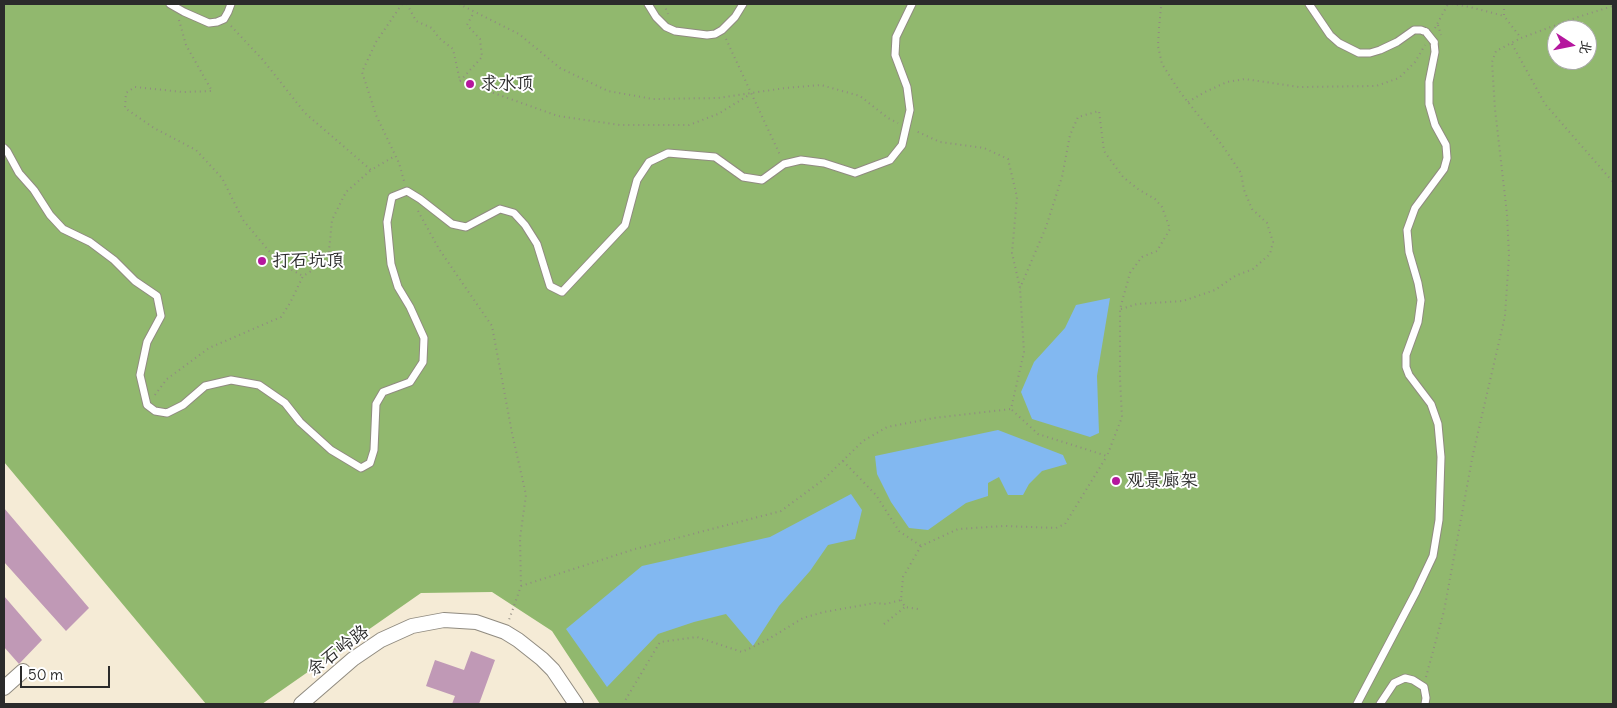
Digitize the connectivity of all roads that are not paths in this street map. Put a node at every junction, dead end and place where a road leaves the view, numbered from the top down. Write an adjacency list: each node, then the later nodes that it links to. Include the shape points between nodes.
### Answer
1 (231, 4): 6 (lane, via 224,19 217,22 209,22)
2 (648, 4): 3 (lane, via 660,23 675,31 707,36 722,30)
3 (743, 4)
4 (912, 4): 7 (lane, via 896,37 895,54 910,110 902,145 890,160 855,173 801,160 784,164 762,180 743,177 715,157 668,153 649,162 637,180 625,225 562,292 550,286 537,244 514,213 500,209 466,227 452,224 407,191 392,197 387,222 391,264 424,338 423,362 410,382 383,392 376,404 374,450 370,463 361,468 331,450 284,403 259,385 231,380 205,386 183,405 167,413 155,411 148,405 140,374 148,342 161,316 157,296 90,242 63,229 19,173)
5 (1309, 4): 12 (lane, bridge, via 1330,35 1359,53 1380,50 1414,30 1429,33 1435,52 1429,82 1429,104 1435,125 1446,145 1447,158 1444,169 1415,208 1407,230 1421,300 1418,322 1406,355 1406,367 1431,404 1438,424 1441,458 1439,520 1433,556)
6 (173, 5)
7 (4, 148)
8 (23, 671): 9 (street)
9 (4, 688)
10 (301, 704): 11 (street, 余石岭路, via 381,640 412,626 444,620 491,626 518,640 553,670)
11 (576, 704)
12 (1357, 704)
13 (1380, 704): 14 (lane, via 1394,683 1405,678 1424,687)
14 (1425, 704)

